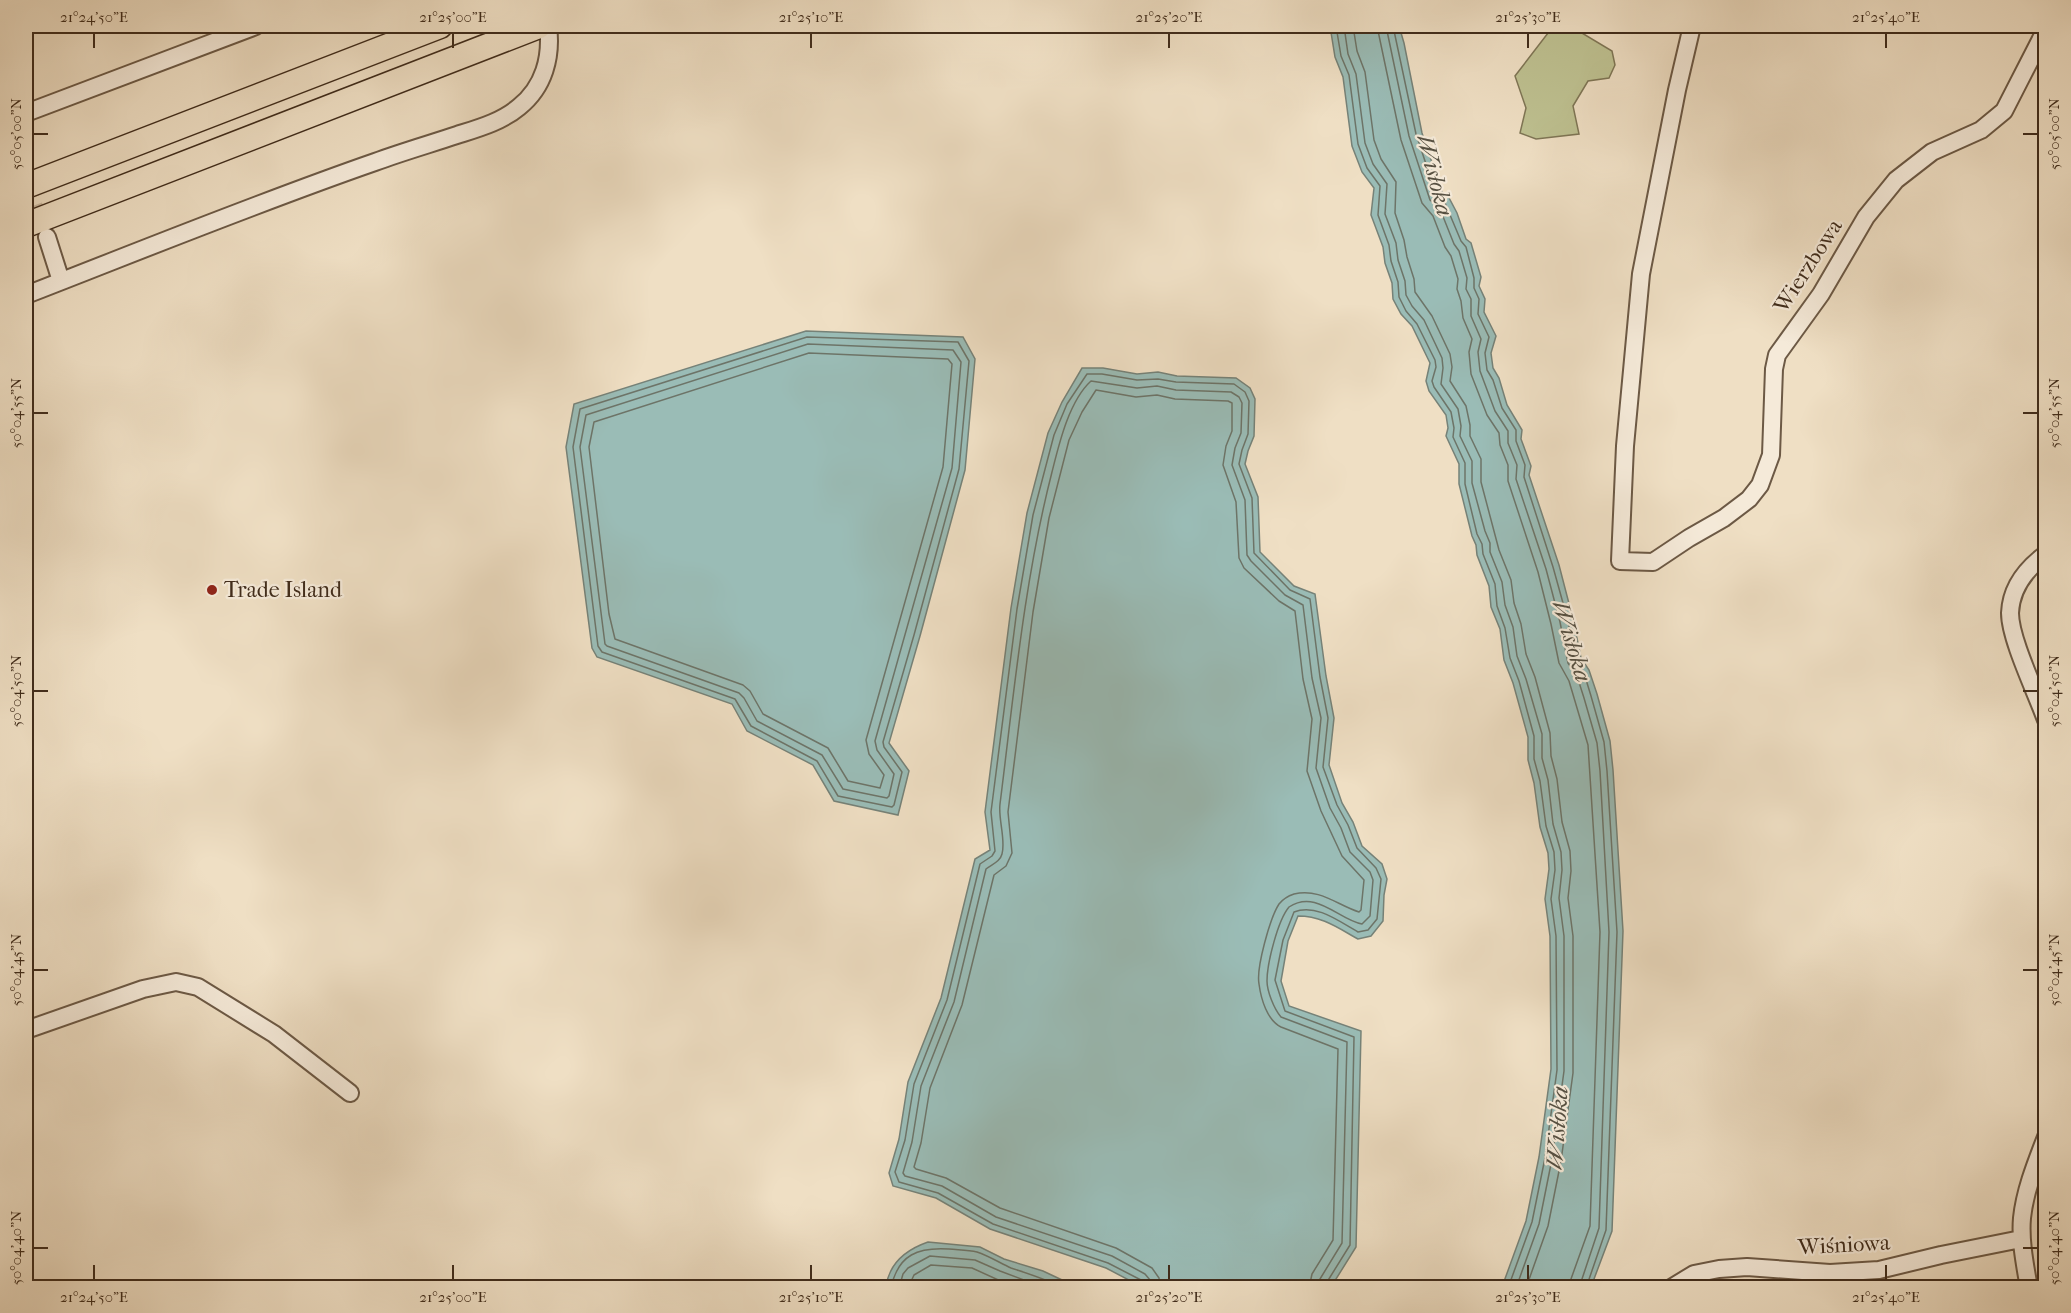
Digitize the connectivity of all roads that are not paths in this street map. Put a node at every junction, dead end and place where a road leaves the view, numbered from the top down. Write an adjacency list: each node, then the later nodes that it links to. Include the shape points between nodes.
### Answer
1 (256, 26): 7 (street)
2 (440, 26): 8 (highway)
3 (539, 26): 9 (highway)
4 (548, 26): 11 (street, via 549,51 541,80 506,117 332,177)
5 (1692, 26): 6 (street, Wierzbowa, via 1641,274 1625,446 1620,561 1653,562 1749,499 1760,485 1771,455 1777,355 1821,294 1866,217 1896,180 1932,152 1981,130 2004,111)
6 (2046, 29)
7 (26, 113)
8 (26, 186)
9 (26, 225)
10 (47, 237): 11 (street)
11 (62, 281): 12 (street)
12 (26, 295)
13 (2046, 554): 14 (street, via 2015,589 2010,613)
14 (2046, 720)
15 (26, 1030): 16 (street, via 143,989 187,983 255,1021)
16 (350, 1093)
17 (2046, 1137): 18 (street, via 2026,1196)
18 (2021, 1239): 19 (street, Wiśniowa, via 1879,1270 1830,1273 1747,1267 1719,1269 1694,1274); 20 (street)
19 (1671, 1287)
20 (2029, 1287)

